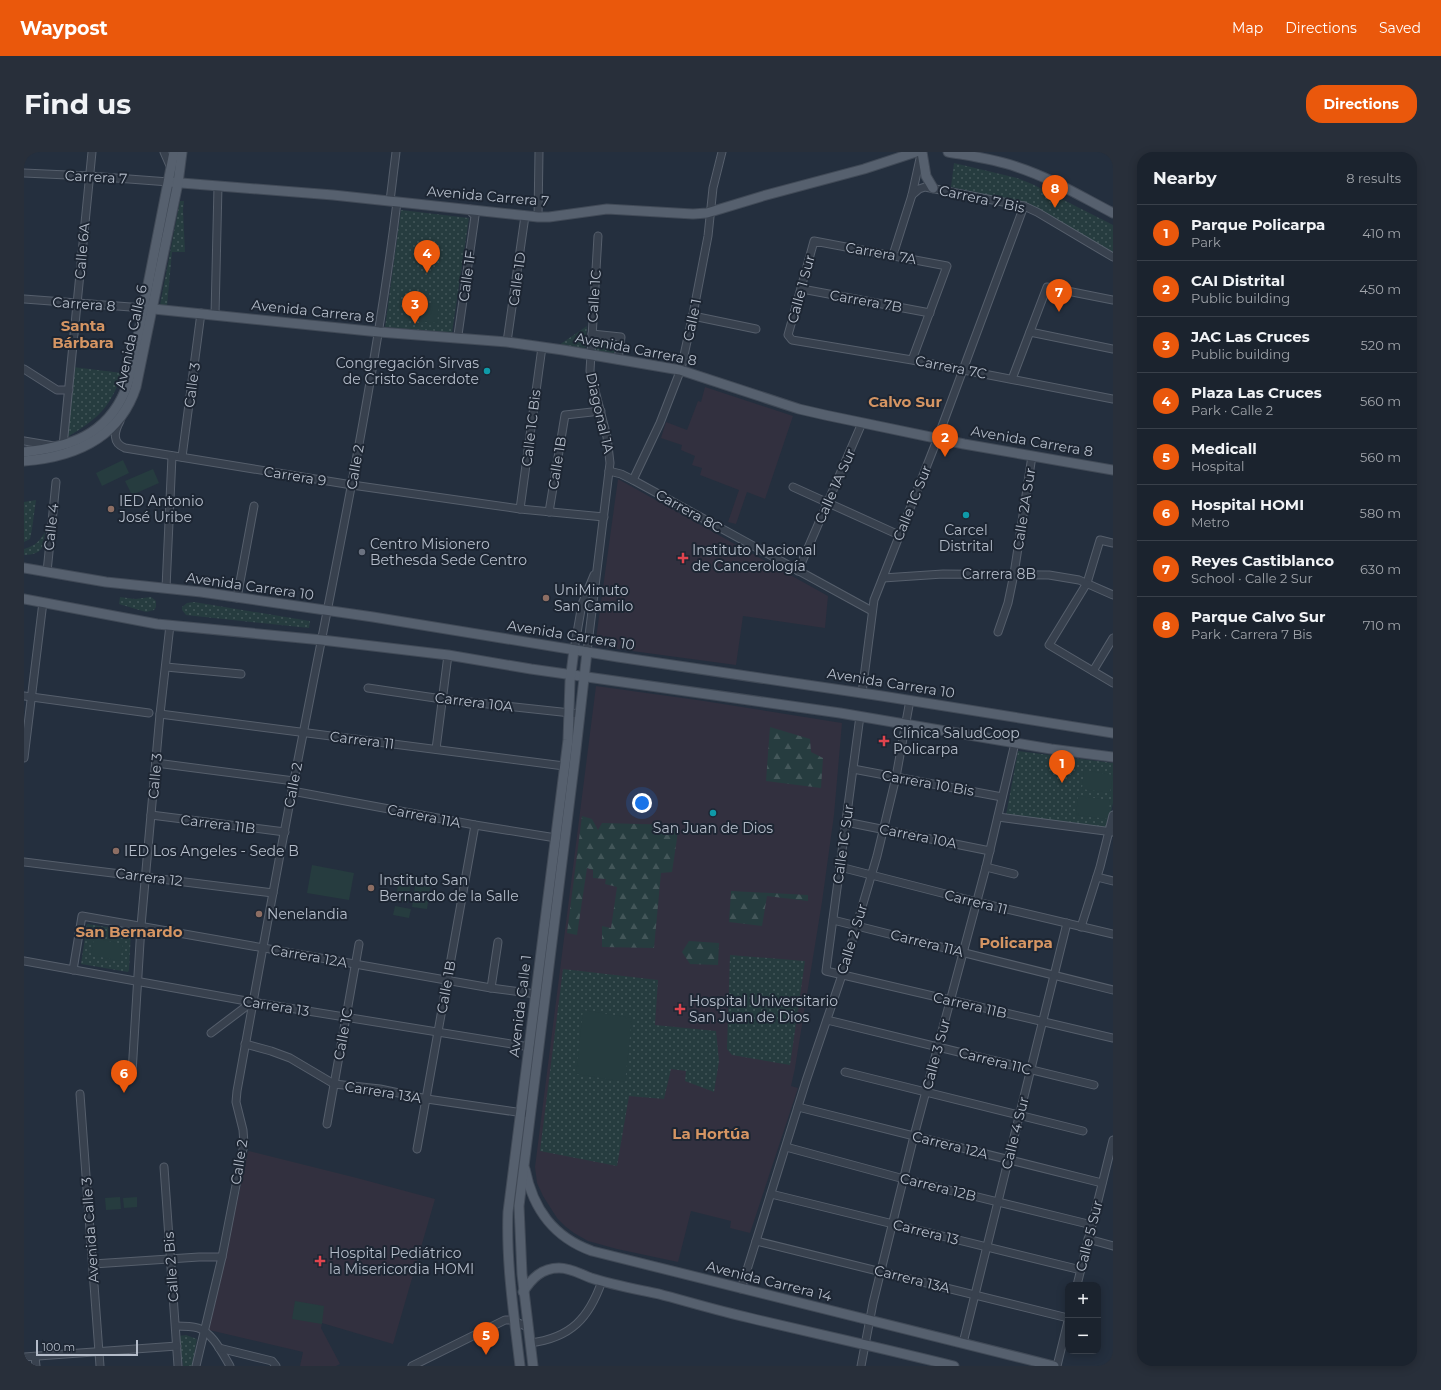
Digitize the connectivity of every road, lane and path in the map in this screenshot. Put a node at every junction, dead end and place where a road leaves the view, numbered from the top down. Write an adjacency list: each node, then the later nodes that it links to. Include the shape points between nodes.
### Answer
1 (92, 152): 15 (street, Calle 6A)
2 (164, 152): 12 (street)
3 (174, 152): 12 (main road, Avenida Calle 6)
4 (182, 152): 17 (main road, Avenida Calle 6)
5 (396, 152): 21 (street, Calle 2)
6 (539, 152): 27 (street)
7 (722, 152): 23 (street, Calle 1, via 713,188)
8 (893, 152): 13 (main road)
9 (916, 152): 13 (main road, Avenida Carrera 7)
10 (921, 152): 19 (main road, via 926,176); 20 (street)
11 (948, 152): 25 (main road, via 1017,167 1052,181)
12 (171, 168): 16 (main road, Avenida Calle 6)
13 (864, 169): 23 (main road, Avenida Carrera 7)
14 (24, 173): 15 (street, Carrera 7)
15 (89, 176): 16 (street, Carrera 7); 35 (street, Calle 6A)
16 (169, 182): 17 (main road, Avenida Carrera 7); 36 (main road, Avenida Calle 6)
17 (178, 183): 18 (main road, Avenida Carrera 7); 36 (main road, Avenida Calle 6)
18 (218, 186): 21 (main road, Avenida Carrera 7); 39 (street)
19 (933, 188): 20 (street, Carrera 7 Bis, via 921,188); 22 (street, Carrera 7 Bis)
20 (912, 195): 30 (street)
21 (393, 202): 24 (main road, Avenida Carrera 7); 42 (street, Calle 2)
22 (1024, 206): 31 (street, Carrera 7 Bis); 55 (street, Calle 1C Sur)
23 (711, 212): 27 (main road, Avenida Carrera 7, via 693,214 607,209); 40 (street, Calle 1)
24 (473, 213): 26 (main road, Avenida Carrera 7, via 483,211); 45 (street, Calle 1F)
25 (1113, 213)
26 (525, 216): 27 (main road, Avenida Carrera 7); 47 (street, Calle 1D)
27 (538, 217)
28 (598, 236): 44 (street, Calle 1C)
29 (814, 241): 30 (street, Carrera 7A); 32 (street, Calle 1 Sur)
30 (893, 256): 38 (street, Carrera 7A, via 947,266)
31 (1113, 257)
32 (802, 289): 38 (street, Carrera 7B); 46 (street, Calle 1 Sur, via 788,335)
33 (24, 299): 35 (street, Carrera 8)
34 (1113, 300): 43 (street, via 1047,287)
35 (77, 303): 36 (street, Carrera 8); 57 (street, Calle 6A)
36 (148, 308): 37 (main road, Avenida Carrera 8); 60 (main road, Avenida Calle 6, via 136,387); 64 (main road, Avenida Calle 6, via 126,390 118,404 97,428)
37 (201, 313): 39 (main road, Avenida Carrera 8); 68 (street, Calle 3)
38 (930, 313): 52 (street)
39 (215, 314): 42 (main road, Avenida Carrera 8)
40 (693, 316): 41 (street); 54 (street, Calle 1)
41 (756, 329)
42 (379, 332): 45 (main road, Avenida Carrera 8); 74 (street, Calle 2)
43 (1030, 332): 49 (street); 56 (street)
44 (592, 334): 50 (street, Calle 1C); 51 (street, via 621,337)
45 (458, 337): 47 (main road, Avenida Carrera 8)
46 (790, 337): 52 (street, Carrera 7C, via 792,340)
47 (507, 342): 48 (main road, Avenida Carrera 8)
48 (542, 347): 50 (main road, Avenida Carrera 8); 78 (street, Calle 1C Bis)
49 (1113, 349)
50 (591, 355): 51 (main road, Avenida Carrera 8); 59 (street, Diagonal 1A, via 590,371)
51 (618, 360): 54 (main road, Avenida Carrera 8)
52 (912, 360): 55 (street, Carrera 7C)
53 (24, 369): 57 (street, via 57,390)
54 (680, 370): 61 (main road, Avenida Carrera 8, via 799,409); 72 (street, Calle 1, via 660,423)
55 (963, 370): 56 (street, Carrera 7C); 62 (street, Calle 1C Sur)
56 (1012, 379): 58 (street, Carrera 7C)
57 (69, 390): 64 (street, Calle 6A)
58 (1113, 399)
59 (601, 411): 71 (street, Diagonal 1A, via 610,451); 79 (street, Calle 1B, via 565,415)
60 (124, 412): 66 (street, Carrera 9, via 115,434 119,445); 69 (main road, Avenida Calle 6, via 103,434 78,450 49,458)
61 (862, 423): 62 (main road, Avenida Carrera 8); 76 (street, Calle 1A Sur)
62 (938, 438): 67 (main road, Avenida Carrera 8); 81 (street, Calle 1C Sur)
63 (24, 441): 64 (street)
64 (62, 446): 65 (main road, Avenida Calle 6)
65 (24, 452)
66 (172, 456): 68 (street, Carrera 9); 90 (street)
67 (1032, 456): 70 (main road, Avenida Carrera 8); 87 (street, Calle 2A Sur)
68 (182, 457): 74 (street, Carrera 9)
69 (24, 461)
70 (1113, 470)
71 (609, 471): 72 (street, Carrera 8C); 80 (street)
72 (633, 480): 85 (street, Carrera 8C)
73 (56, 482): 86 (street, Calle 4)
74 (352, 485): 78 (street, Carrera 9); 95 (street, Calle 2)
75 (793, 487): 76 (street)
76 (828, 503): 81 (street); 85 (street, Calle 1A Sur)
77 (254, 506): 92 (street)
78 (520, 509): 79 (street, Carrera 9)
79 (549, 512): 80 (street, Carrera 9)
80 (604, 517): 83 (street)
81 (899, 535): 88 (street, Calle 1C Sur)
82 (1113, 543): 89 (street, via 1100,540)
83 (598, 565): 101 (street, via 582,604); 102 (street)
84 (24, 568): 86 (main road, Avenida Carrera 10)
85 (798, 571): 96 (street, Carrera 8C)
86 (47, 572): 90 (main road, Avenida Carrera 10, via 106,582)
87 (1014, 574): 88 (street, Carrera 8B, via 943,574); 89 (street, Carrera 8B, via 1058,576); 98 (street, Calle 2A Sur)
88 (883, 578): 96 (street, Calle 1C Sur)
89 (1087, 583): 91 (street, Carrera 8B); 105 (street, via 1049,645)
90 (166, 588): 92 (main road, Avenida Carrera 10)
91 (1113, 595)
92 (237, 598): 95 (main road, Avenida Carrera 10)
93 (24, 599): 94 (main road)
94 (44, 602): 97 (main road); 112 (street)
95 (327, 610): 100 (street, Calle 2); 101 (main road, Avenida Carrera 10)
96 (872, 611): 111 (street, Calle 1C Sur)
97 (170, 625): 100 (main road); 104 (street, Calle 3)
98 (998, 632)
99 (1113, 638): 105 (street)
100 (322, 640): 103 (main road); 121 (street, Calle 2)
101 (574, 650): 102 (main road, Avenida Carrera 10); 107 (main road, Avenida Calle 1)
102 (587, 652): 108 (main road, Avenida Calle 1); 111 (main road, Avenida Carrera 10)
103 (448, 655): 107 (main road); 113 (street)
104 (166, 667): 106 (street); 117 (street, Calle 3)
105 (1093, 671): 109 (street)
106 (241, 674)
107 (571, 674): 108 (main road); 116 (main road, Avenida Calle 1)
108 (584, 676): 118 (main road, Avenida Calle 1); 119 (main road)
109 (1113, 683)
110 (368, 688): 113 (street, Carrera 10A)
111 (862, 693): 114 (main road, Avenida Carrera 10)
112 (28, 697): 115 (street); 126 (street)
113 (442, 699): 116 (street, Carrera 10A); 124 (street)
114 (910, 700): 120 (street, Calle 2 Sur); 122 (main road, Avenida Carrera 10)
115 (149, 712)
116 (569, 713): 118 (street, Carrera 10A); 128 (main road, Avenida Calle 1)
117 (160, 714): 121 (street, Carrera 11); 127 (street, Calle 3)
118 (580, 714): 185 (main road, Avenida Calle 1)
119 (860, 716): 120 (main road); 129 (street, Calle 1C Sur)
120 (905, 724): 123 (main road); 130 (street, Calle 2 Sur)
121 (303, 732): 124 (street, Carrera 11); 131 (street, Calle 2)
122 (1113, 733)
123 (1015, 742): 125 (main road); 133 (street, Calle 3 Sur)
124 (436, 749): 128 (street, Carrera 11)
125 (1113, 757)
126 (24, 758)
127 (156, 763): 131 (street); 134 (street, Calle 3)
128 (564, 766): 142 (main road, Avenida Calle 1)
129 (853, 769): 130 (street, Carrera 10 Bis); 137 (street, Calle 1C Sur)
130 (896, 777): 133 (street, Carrera 10 Bis); 139 (street, Calle 2 Sur)
131 (294, 781): 132 (street, Calle 2)
132 (292, 791): 138 (street, Carrera 11A); 140 (street, Calle 2)
133 (1002, 797): 136 (street, Calle 3 Sur)
134 (151, 815): 140 (street, Carrera 11B); 149 (street, Calle 3)
135 (1113, 815): 141 (street)
136 (998, 817): 141 (street); 143 (street, Calle 3 Sur)
137 (846, 822): 139 (street, Carrera 10A); 145 (street, Calle 1C Sur)
138 (475, 825): 142 (street, Carrera 11A); 170 (street, Calle 1B)
139 (884, 829): 143 (street, Carrera 10A); 148 (street, Calle 2 Sur)
140 (284, 832): 152 (street, Calle 2)
141 (1111, 832): 150 (street)
142 (556, 838): 174 (main road, Avenida Calle 1)
143 (990, 850): 146 (street, Calle 3 Sur)
144 (24, 862): 149 (street, Carrera 12)
145 (840, 867): 148 (street, Carrera 11); 154 (street, Calle 1C Sur)
146 (986, 867): 147 (street); 153 (street, Calle 3 Sur)
147 (1014, 874)
148 (871, 875): 153 (street, Carrera 11); 156 (street, Calle 2 Sur)
149 (146, 877): 152 (street, Carrera 12); 157 (street, Calle 3)
150 (1097, 877): 151 (street); 158 (street)
151 (1113, 881)
152 (273, 893): 162 (street, Calle 2)
153 (977, 902): 155 (street, Carrera 11); 163 (street, Calle 3 Sur)
154 (833, 920): 156 (street, Carrera 11A); 167 (street, Calle 1C Sur)
155 (1067, 923): 158 (street, Carrera 11); 169 (street, Calle 4 Sur)
156 (857, 925): 163 (street, Carrera 11A); 168 (street, Calle 2 Sur)
157 (142, 926): 162 (street, Carrera 12A); 166 (street, Carrera 12A, via 82,916); 171 (street)
158 (1082, 927): 159 (street, Carrera 11)
159 (1113, 934)
160 (498, 942): 172 (street)
161 (359, 944): 165 (street, Calle 1C)
162 (262, 948): 165 (street, Carrera 12A); 176 (street, Calle 2)
163 (963, 952): 169 (street, Carrera 11A); 175 (street, Calle 3 Sur)
164 (24, 961): 166 (street, Carrera 13)
165 (355, 964): 170 (street, Carrera 12A); 177 (street, Calle 1C)
166 (73, 970): 171 (street, Carrera 13)
167 (826, 971): 168 (street, Carrera 11B)
168 (842, 975): 175 (street, Carrera 11B); 178 (street, Calle 2 Sur)
169 (1054, 975): 173 (street, Carrera 11A); 179 (street, Calle 4 Sur)
170 (447, 980): 172 (street, Carrera 12A); 180 (street, Calle 1B)
171 (139, 981): 176 (street, Carrera 13); 188 (street)
172 (491, 988): 174 (street, Carrera 12A)
173 (1113, 990)
174 (536, 994): 185 (main road, Avenida Calle 1)
175 (951, 1000): 179 (street, Carrera 11B); 184 (street, Calle 3 Sur)
176 (252, 1002): 177 (street, Carrera 13); 181 (street); 183 (street, Calle 2)
177 (346, 1017): 180 (street, Carrera 13); 189 (street, Calle 1C)
178 (827, 1020): 184 (street, Carrera 11C); 194 (street, Calle 2 Sur)
179 (1043, 1022): 182 (street, Carrera 11B); 186 (street, Calle 4 Sur)
180 (438, 1032): 185 (street, Carrera 13); 193 (street, Calle 1B)
181 (211, 1033)
182 (1113, 1038)
183 (245, 1044): 189 (street, Carrera 13A, via 290,1058); 216 (street, Calle 2, via 236,1102 244,1144)
184 (938, 1047): 186 (street, Carrera 11C); 191 (street, Calle 3 Sur)
185 (534, 1048): 195 (main road, Avenida Calle 1)
186 (1031, 1070): 190 (street, Carrera 11C); 196 (street, Calle 4 Sur)
187 (845, 1072): 191 (street)
188 (132, 1074)
189 (334, 1084): 193 (street, Carrera 13A, via 380,1089); 197 (street, Calle 1C)
190 (1094, 1085)
191 (926, 1092): 196 (street); 199 (street, Calle 3 Sur)
192 (80, 1094): 218 (street, Avenida Calle 3)
193 (427, 1099): 195 (street, Carrera 13A); 202 (street, Calle 1B)
194 (798, 1108): 199 (street, Carrera 12A); 201 (street, Calle 2 Sur)
195 (526, 1113): 204 (main road, Avenida Calle 1); 228 (main road, Avenida Calle 1, via 508,1212 507,1232)
196 (1020, 1116): 198 (street); 203 (street, Calle 4 Sur)
197 (327, 1124)
198 (1083, 1131)
199 (914, 1136): 203 (street, Carrera 12A); 206 (street, Calle 3 Sur)
200 (1113, 1140): 207 (street, Calle 5 Sur)
201 (786, 1147): 206 (street, Carrera 12B); 208 (street, Calle 2 Sur)
202 (417, 1149)
203 (1008, 1160): 207 (street, Carrera 12A); 209 (street, Calle 4 Sur)
204 (524, 1162): 223 (main road, Avenida Carrera 14, via 528,1183 541,1212 549,1223 576,1244 599,1254); 224 (main road, Avenida Calle 1, via 518,1212)
205 (164, 1167): 217 (street, Calle 2 Bis)
206 (904, 1179): 209 (street, Carrera 12B); 210 (street, Calle 3 Sur)
207 (1102, 1183): 211 (street, Calle 5 Sur)
208 (771, 1194): 210 (street, Carrera 13); 213 (street, Calle 2 Sur)
209 (998, 1202): 211 (street, Carrera 12B); 215 (street, Calle 4 Sur)
210 (893, 1224): 215 (street, Carrera 13); 220 (street, Calle 3 Sur)
211 (1092, 1225): 212 (street, Calle 5 Sur)
212 (1088, 1239): 214 (street); 219 (street, Calle 5 Sur)
213 (756, 1241): 220 (street, Carrera 13A); 223 (street, Calle 2 Sur)
214 (1113, 1246)
215 (987, 1247): 219 (street, Carrera 13); 225 (street, Calle 4 Sur)
216 (222, 1257): 217 (street); 231 (street, Calle 2)
217 (171, 1258): 218 (street); 229 (street, Calle 2 Bis)
218 (93, 1264): 238 (street, Avenida Calle 3)
219 (1081, 1270): 222 (street, Calle 5 Sur)
220 (881, 1272): 225 (street, Carrera 13A); 227 (street, Calle 3 Sur)
221 (602, 1281): 224 (main road, via 572,1269 550,1269 535,1276); 233 (street, via 592,1304 577,1325 560,1336); 235 (main road, via 748,1318)
222 (1078, 1282)
223 (741, 1289): 227 (main road, Avenida Carrera 14)
224 (523, 1292): 230 (main road, Avenida Calle 1)
225 (975, 1295): 226 (street, Carrera 13A); 234 (street, Calle 4 Sur)
226 (1065, 1317)
227 (870, 1320): 234 (main road, Avenida Carrera 14); 235 (street, Calle 3 Sur)
228 (514, 1321): 230 (street); 241 (street, via 505,1320); 250 (main road, Avenida Calle 1)
229 (176, 1326): 231 (street, via 196,1327); 236 (street, Calle 2 Bis)
230 (528, 1327): 233 (main road, Avenida Calle 1)
231 (205, 1331): 237 (street); 246 (street, Calle 2)
232 (1065, 1332): 254 (street)
233 (530, 1343): 251 (main road, Avenida Calle 1)
234 (963, 1343): 254 (main road, Avenida Carrera 14)
235 (866, 1344): 252 (street, Calle 3 Sur); 253 (main road)
236 (177, 1346): 238 (street); 245 (street, Calle 2 Bis)
237 (219, 1348): 242 (street); 247 (street)
238 (99, 1352): 239 (street); 244 (street, Avenida Calle 3)
239 (35, 1356): 240 (street); 243 (street)
240 (24, 1357)
241 (432, 1357): 248 (street); 249 (street)
242 (274, 1364)
243 (36, 1366)
244 (100, 1366)
245 (178, 1366)
246 (196, 1366)
247 (230, 1366)
248 (412, 1366)
249 (432, 1366)
250 (520, 1366)
251 (533, 1366)
252 (861, 1366)
253 (954, 1366)
254 (1056, 1366)

